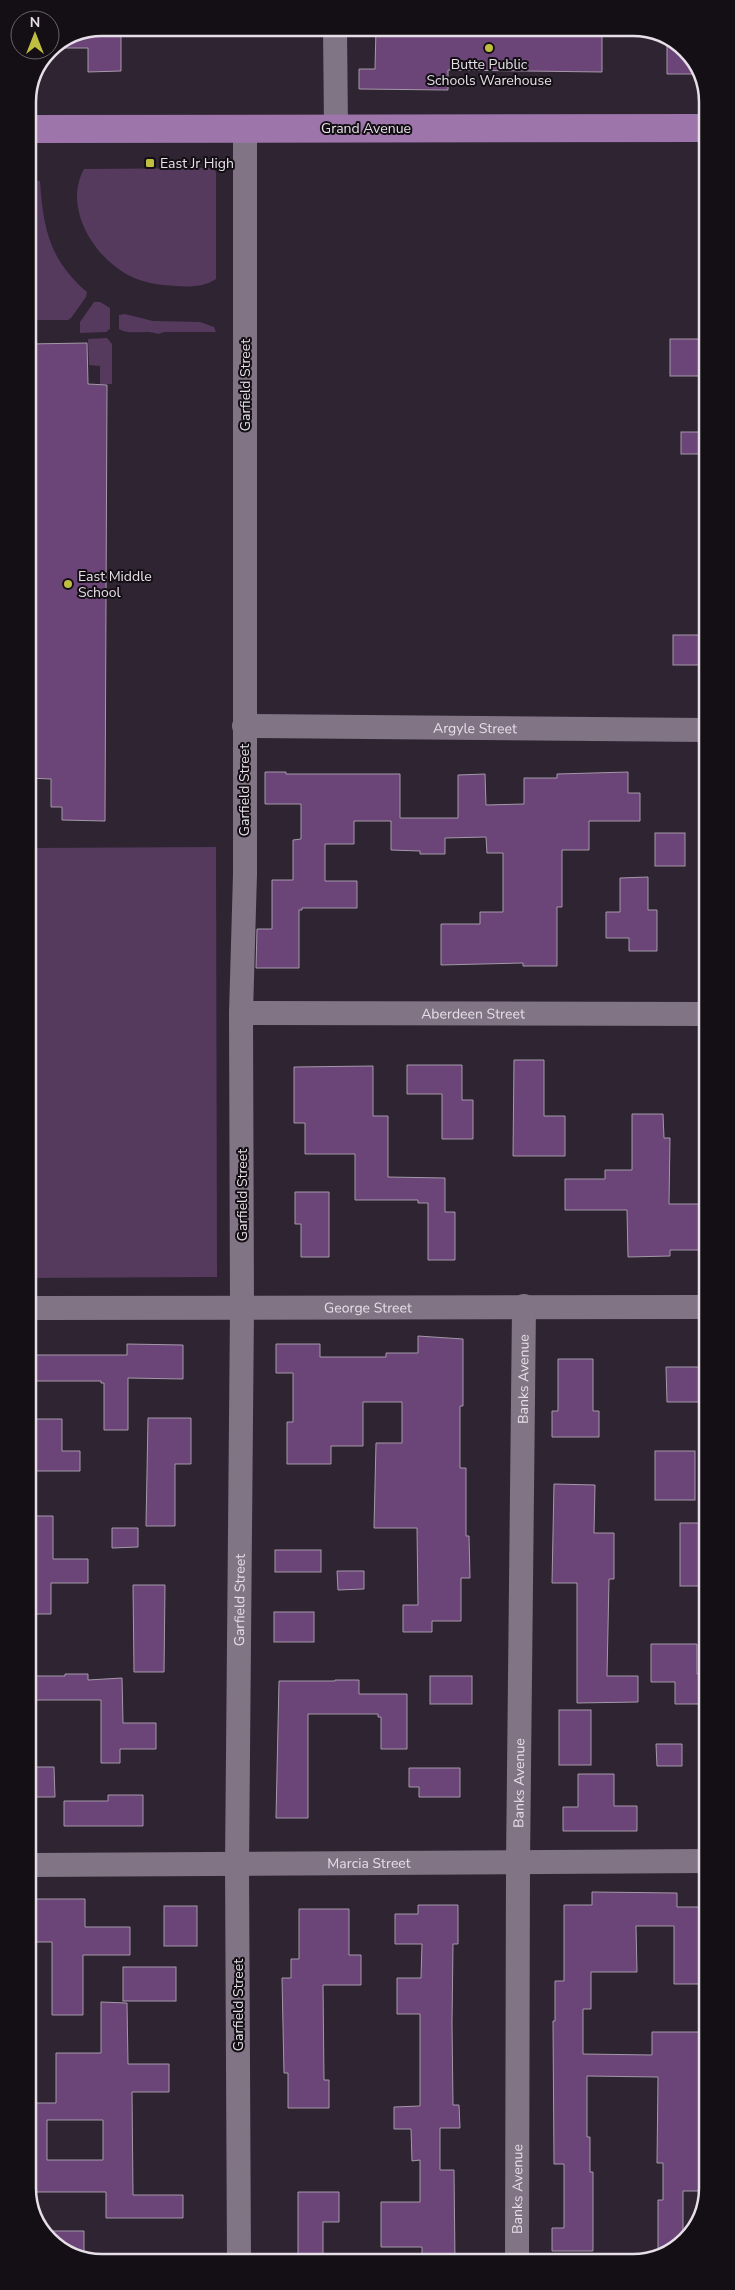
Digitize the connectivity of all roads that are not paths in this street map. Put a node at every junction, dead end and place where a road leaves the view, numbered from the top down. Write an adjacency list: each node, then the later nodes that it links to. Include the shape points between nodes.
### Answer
1 (335, 36): 3 (street)
2 (245, 128): 3 (main road, Grand Avenue); 5 (main road, Grand Avenue); 6 (street, Garfield Street)
3 (336, 128): 4 (main road, Grand Avenue)
4 (699, 128)
5 (36, 129)
6 (244, 726): 7 (street, Argyle Street); 8 (street, Garfield Street, via 245,874)
7 (699, 730)
8 (241, 1013): 9 (street, Aberdeen Street); 13 (street, Garfield Street)
9 (699, 1014)
10 (524, 1306): 11 (street, George Street); 13 (street, George Street); 14 (street, Banks Avenue)
11 (699, 1307)
12 (36, 1308): 13 (street, George Street)
13 (242, 1308): 17 (street, Garfield Street)
14 (518, 1862): 15 (street, Marcia Street); 17 (street, Marcia Street); 19 (street, Banks Avenue)
15 (699, 1862)
16 (36, 1865): 17 (street, Marcia Street)
17 (237, 1865): 18 (street, Garfield Street)
18 (239, 2254)
19 (517, 2254)

